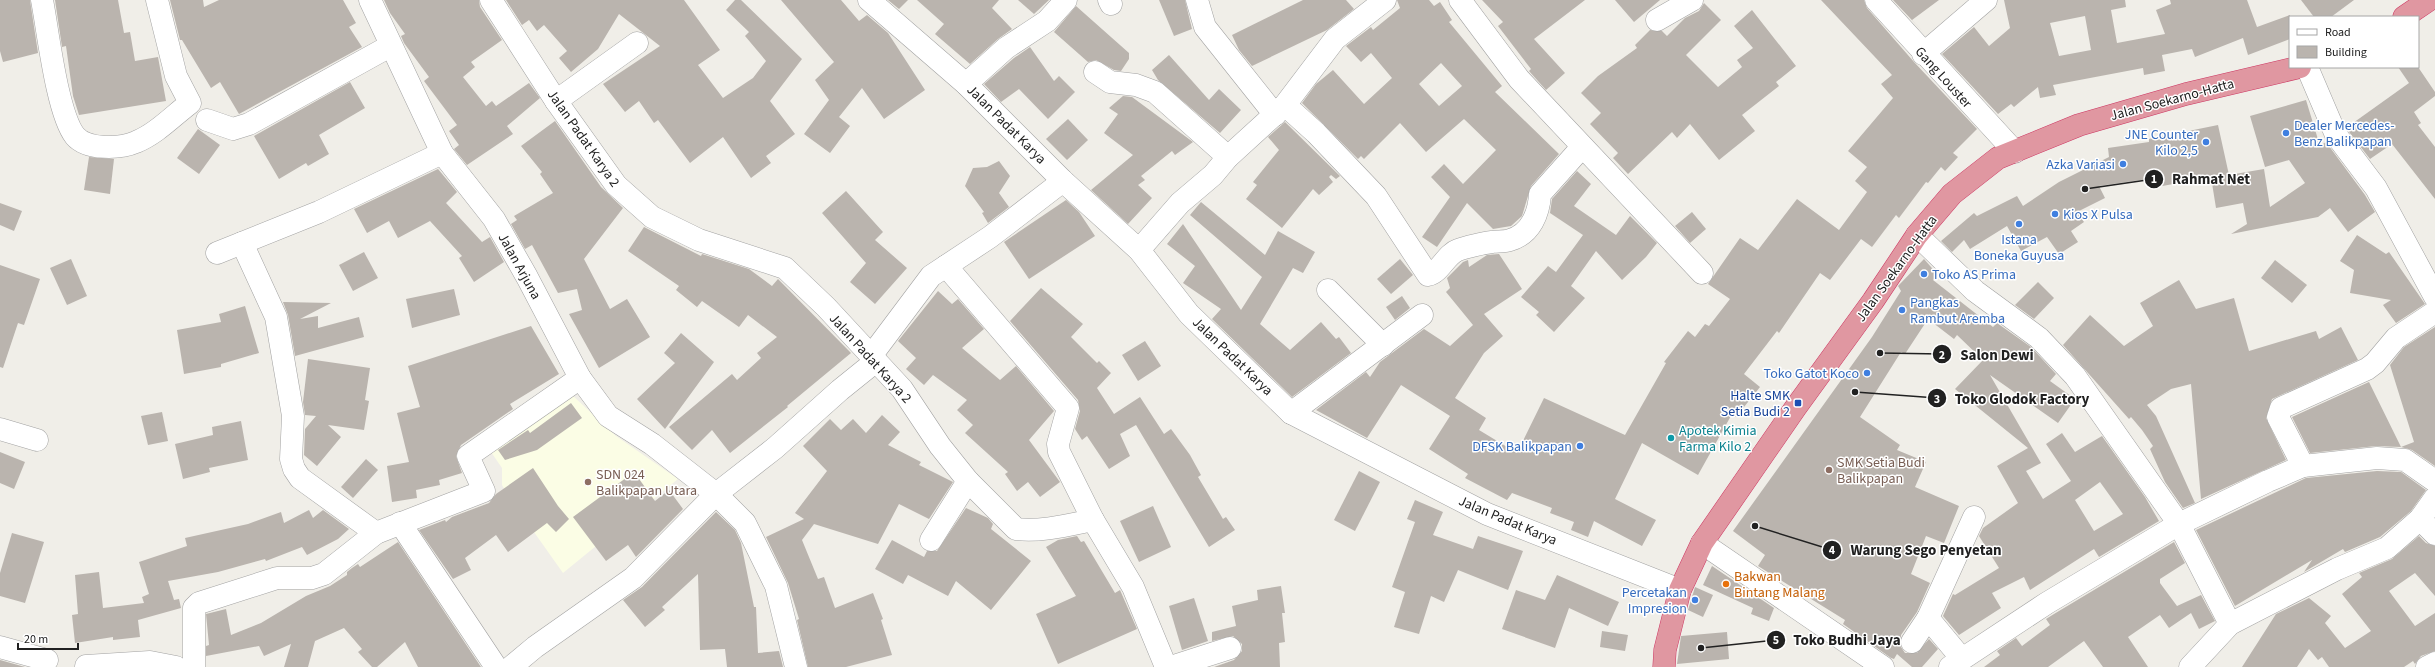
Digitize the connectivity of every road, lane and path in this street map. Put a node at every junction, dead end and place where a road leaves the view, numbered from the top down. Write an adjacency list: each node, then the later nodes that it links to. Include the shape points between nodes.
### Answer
1 (42, 0): 2 (street, via 61,103 75,136 88,146 118,146 135,143 190,103 176,76)
2 (158, 0)
3 (370, 0): 17 (street, Jalan Arjuna)
4 (491, 0): 23 (street, Jalan Padat Karya 2)
5 (869, 0): 22 (street, Jalan Padat Karya)
6 (1066, 0): 22 (street, via 1047,21 1006,48)
7 (1197, 0): 24 (street, via 1205,27)
8 (1385, 0): 24 (street, via 1335,39)
9 (1460, 0): 26 (street, via 1520,79)
10 (1692, 0): 15 (street)
11 (1876, 0): 18 (street, Gang Louster)
12 (1986, 0): 18 (street)
13 (2429, 0): 14 (highway)
14 (2405, 16)
15 (1657, 20)
16 (637, 44): 23 (street)
17 (390, 46): 25 (street, via 249,124 233,129); 28 (street, Jalan Arjuna)
18 (1924, 54): 27 (street, Gang Louster)
19 (2296, 68): 27 (highway, Jalan Soekarno-Hatta, via 2186,94 2079,125)
20 (2307, 68): 38 (street, via 2336,135 2376,188)
21 (1095, 72): 29 (street, via 1110,82 1136,85 1155,92)
22 (966, 84): 30 (street, Jalan Padat Karya)
23 (556, 101): 42 (street, Jalan Padat Karya 2, via 616,185 652,217 698,240 785,268)
24 (1280, 110): 26 (street, via 1316,133 1376,196 1428,274 1432,274 1458,250 1510,240 1527,229 1540,208 1540,194); 29 (street)
25 (207, 120)
26 (1582, 147): 36 (street)
27 (2015, 152): 31 (highway, Jalan Soekarno-Hatta, via 1998,158 1975,174 1952,194)
28 (442, 153): 32 (street, via 319,212); 43 (street, Jalan Arjuna, via 494,219)
29 (1228, 157): 33 (street, via 1213,175 1180,202)
30 (1063, 181): 33 (street, Jalan Padat Karya); 35 (street, via 990,237)
31 (1917, 235): 55 (street, via 1975,291 2039,338 2075,376); 59 (highway, Jalan Soekarno-Hatta)
32 (242, 243): 34 (street); 57 (street, via 276,317 293,416 291,459 294,469 306,482)
33 (1139, 250): 44 (street, Jalan Padat Karya, via 1189,314)
34 (217, 253)
35 (946, 266): 42 (street, via 931,276 916,294); 53 (street, via 1068,408 1058,444 1059,452)
36 (1702, 273)
37 (1328, 290): 41 (street)
38 (2435, 297)
39 (2435, 312): 47 (street, via 2396,338 2378,360 2366,369 2281,408 2278,417)
40 (1422, 315): 41 (street)
41 (1383, 345): 44 (street)
42 (874, 359): 48 (street, Jalan Padat Karya 2, via 902,389 940,446); 50 (street, via 775,448)
43 (580, 378): 50 (street, Jalan Arjuna, via 608,416 652,444); 54 (street, via 468,456 484,491)
44 (1291, 413): 60 (street, Jalan Padat Karya, via 1487,514)
45 (0, 428): 46 (street)
46 (36, 440)
47 (2303, 466): 49 (street, via 2377,458 2405,460); 55 (street)
48 (968, 481): 53 (street, Jalan Padat Karya 2, via 1016,528 1025,530 1057,527); 58 (street)
49 (2435, 481)
50 (716, 494): 73 (street, via 633,578 535,647); 74 (street, Jalan Arjuna, via 746,523 776,586)
51 (2435, 498): 56 (street)
52 (1974, 517): 61 (street)
53 (1093, 520): 75 (street, via 1133,588)
54 (400, 523): 57 (street); 72 (street)
55 (2179, 524): 62 (street); 67 (street, via 2047,603)
56 (2427, 526): 62 (street)
57 (376, 533): 71 (street, via 324,574 312,578 277,578 200,602 194,608)
58 (931, 540)
59 (1702, 542): 60 (highway, Jalan Soekarno-Hatta); 78 (street)
60 (1680, 590): 77 (highway, Jalan Soekarno-Hatta, via 1665,650)
61 (1928, 618): 63 (street); 67 (street)
62 (2230, 624): 79 (street)
63 (1912, 642)
64 (0, 647): 66 (street)
65 (1230, 648): 76 (street)
66 (47, 660)
67 (1956, 663)
68 (2435, 663): 80 (street)
69 (86, 666): 70 (street, via 150,662)
70 (176, 667)
71 (194, 667)
72 (496, 667)
73 (511, 667)
74 (796, 667)
75 (1166, 667)
76 (1171, 667)
77 (1664, 667)
78 (1883, 667)
79 (2190, 667)
80 (2427, 667)

